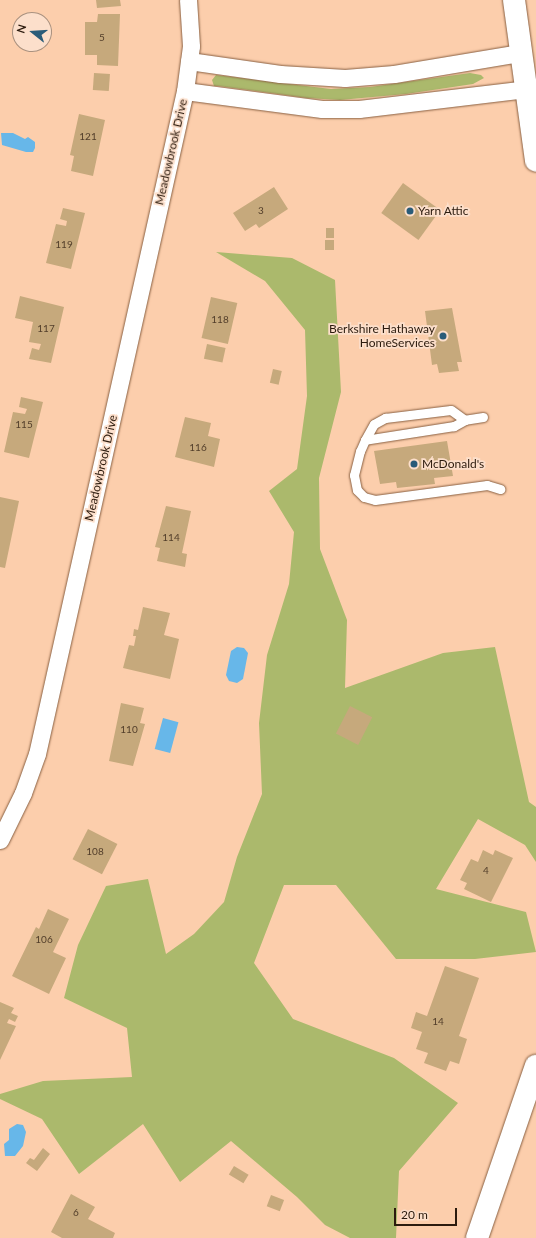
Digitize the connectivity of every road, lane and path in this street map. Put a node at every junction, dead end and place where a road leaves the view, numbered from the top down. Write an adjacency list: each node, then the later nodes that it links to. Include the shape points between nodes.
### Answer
1 (188, 0): 4 (street, Meadowbrook Drive, via 191,46)
2 (514, 0): 3 (street)
3 (520, 53): 4 (street, via 394,74 346,78 280,74); 5 (street)
4 (189, 61): 6 (street, Meadowbrook Drive)
5 (526, 88): 6 (street, Meadowbrook Drive, via 359,109 314,108); 7 (street)
6 (184, 91): 12 (street, Meadowbrook Drive, via 37,754 23,794)
7 (536, 161)
8 (483, 417): 9 (lane)
9 (465, 420): 10 (lane, via 454,426); 10 (lane, via 451,410 385,418 374,424)
10 (366, 440): 11 (lane, via 360,451 354,475 357,490 364,498 375,500 487,485)
11 (500, 489)
12 (0, 840)
13 (536, 1066): 14 (street)
14 (477, 1238)

